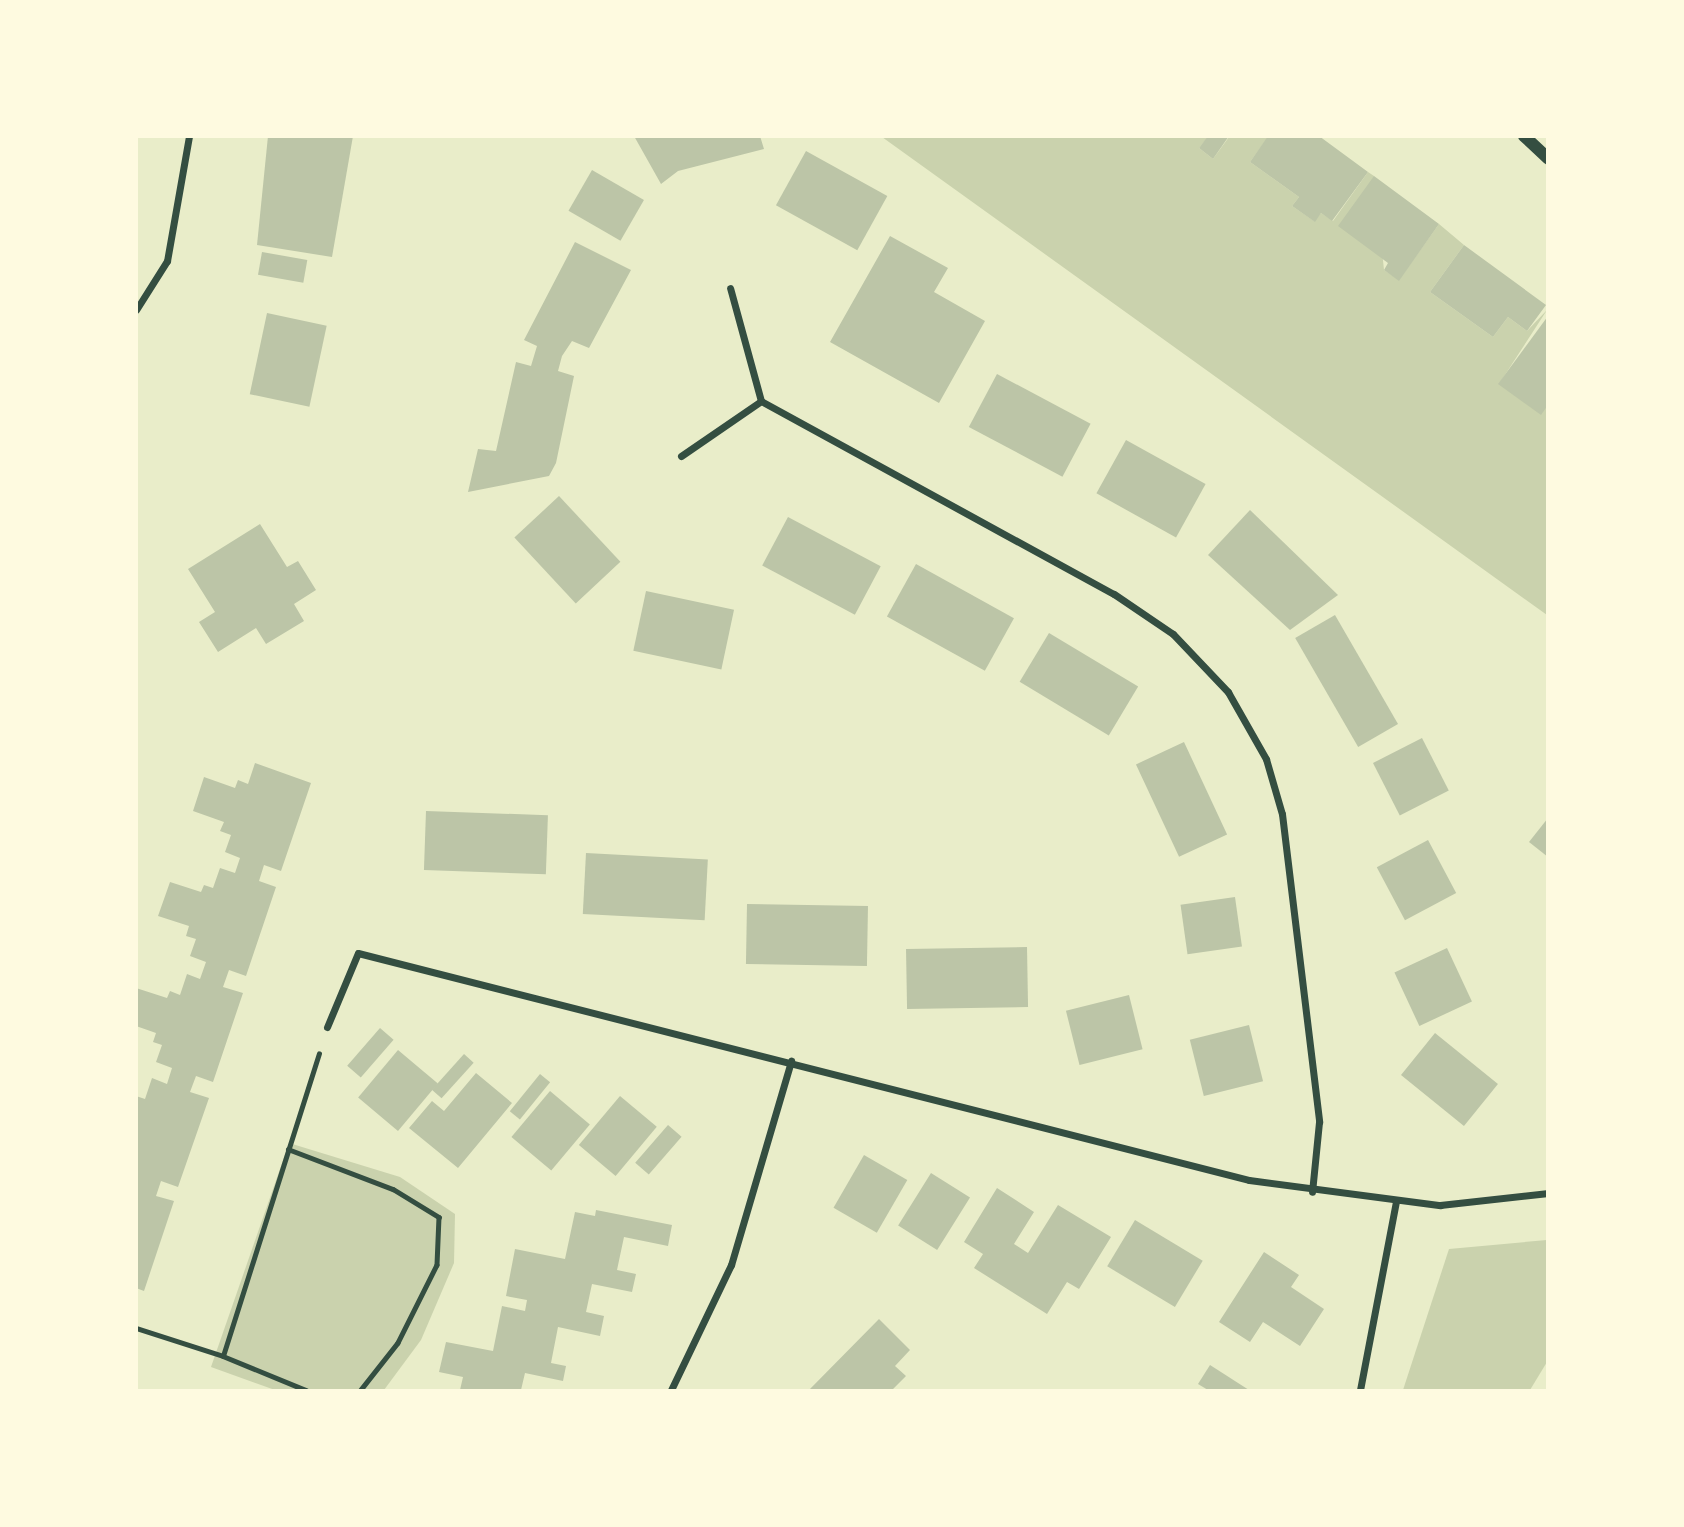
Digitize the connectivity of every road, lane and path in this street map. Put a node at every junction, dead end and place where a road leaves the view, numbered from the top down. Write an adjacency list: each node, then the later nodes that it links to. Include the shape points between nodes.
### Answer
1 (189, 136): 5 (street, via 167,261)
2 (1524, 136): 3 (street)
3 (1548, 158)
4 (730, 288): 6 (street)
5 (136, 310)
6 (761, 401): 7 (street); 11 (street, via 1125,601 1173,634 1228,692 1266,760 1282,814 1319,1122)
7 (681, 456)
8 (327, 1027): 9 (street, via 358,953); 10 (path)
9 (791, 1061): 11 (street); 18 (street, via 731,1265)
10 (288, 1149): 15 (path); 17 (path, via 393,1189 439,1217 437,1265 398,1343)
11 (1312, 1192): 13 (street)
12 (1548, 1193): 13 (street, via 1478,1204)
13 (1396, 1202): 19 (street)
14 (136, 1328): 15 (path)
15 (223, 1356): 16 (path)
16 (306, 1391)
17 (361, 1391)
18 (670, 1391)
19 (1360, 1391)

